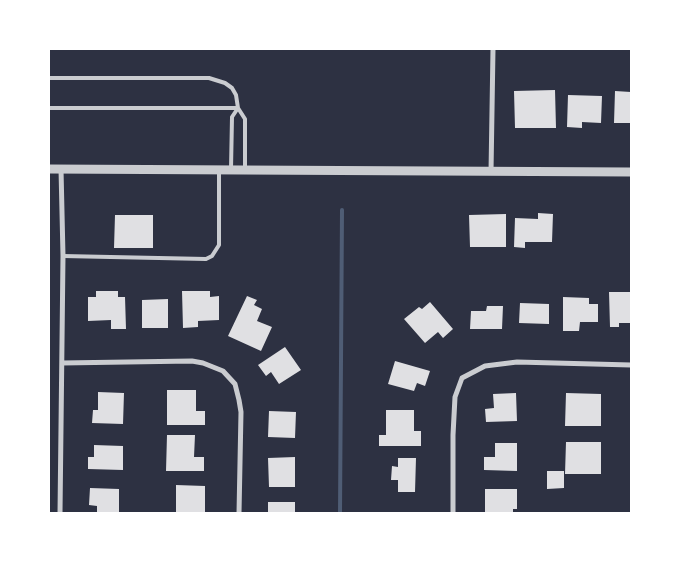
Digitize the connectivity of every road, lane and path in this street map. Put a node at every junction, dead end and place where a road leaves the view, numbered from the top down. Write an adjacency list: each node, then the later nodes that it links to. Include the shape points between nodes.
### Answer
1 (493, 49): 10 (street)
2 (49, 78): 4 (lane, via 210,78 232,88)
3 (49, 108): 4 (lane)
4 (238, 108): 8 (lane, via 232,117); 9 (lane, via 245,119)
5 (49, 169): 6 (street)
6 (61, 169): 7 (street); 12 (street)
7 (219, 170): 8 (street); 12 (lane, via 219,245 212,256)
8 (231, 171): 9 (street)
9 (245, 171): 10 (street)
10 (491, 172): 11 (street)
11 (631, 172)
12 (63, 256): 13 (street)
13 (62, 363): 15 (street); 16 (street, via 192,361 223,372 235,384 239,400)
14 (631, 365): 17 (street, via 516,362 485,366 462,378 455,397)
15 (60, 513)
16 (240, 513)
17 (452, 513)

